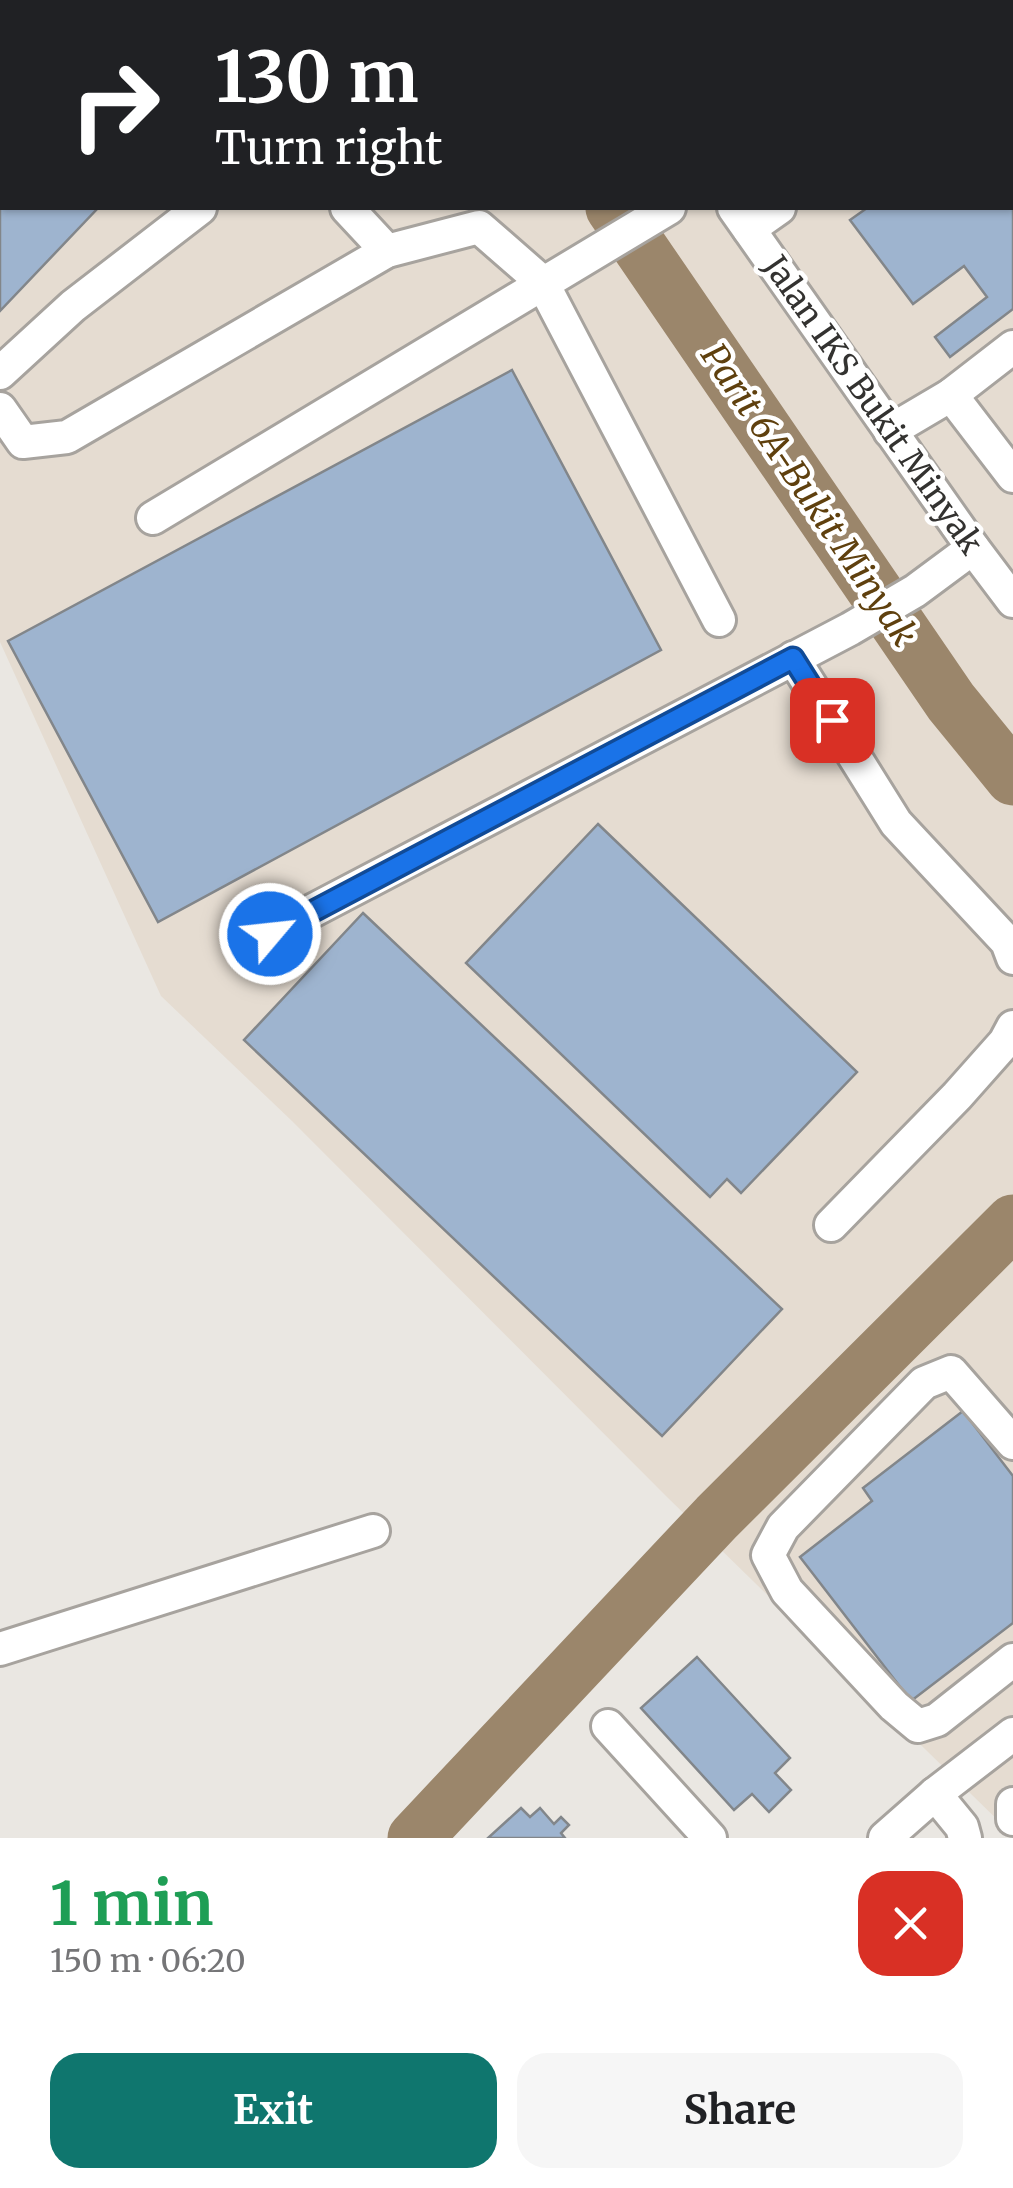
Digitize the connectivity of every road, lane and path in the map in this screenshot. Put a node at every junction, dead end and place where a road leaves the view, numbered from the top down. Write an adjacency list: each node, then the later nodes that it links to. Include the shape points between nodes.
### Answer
1 (197, 210): 10 (street, via 73,306)
2 (350, 210): 7 (street)
3 (665, 210): 8 (street)
4 (772, 210): 5 (street)
5 (742, 218): 13 (street, Jalan IKS Bukit Minyak)
6 (457, 219): 7 (street); 8 (street, via 480,226)
7 (386, 252): 12 (street, via 67,437 24,442)
8 (542, 282): 15 (street); 18 (street)
9 (1013, 347): 11 (street)
10 (0, 373)
11 (952, 395): 13 (street); 14 (street)
12 (0, 409)
13 (890, 431): 16 (street, Jalan IKS Bukit Minyak)
14 (1013, 476)
15 (152, 518)
16 (972, 548): 17 (street, Jalan IKS Bukit Minyak); 19 (street, via 915,591)
17 (1013, 601)
18 (719, 620)
19 (793, 658): 20 (street); 21 (street, via 896,824 1007,942)
20 (270, 934)
21 (1013, 958)
22 (1013, 1026): 23 (street, via 957,1096)
23 (831, 1225)
24 (1013, 1444): 27 (street, via 951,1372 924,1383 784,1527 768,1555 787,1591 918,1726 937,1720)
25 (373, 1531): 26 (street)
26 (0, 1649)
27 (1013, 1660)
28 (608, 1726): 33 (street)
29 (1013, 1734): 30 (street)
30 (935, 1794): 34 (street); 35 (street)
31 (1013, 1804): 32 (street)
32 (1013, 1819)
33 (710, 1838)
34 (885, 1838)
35 (965, 1838)

